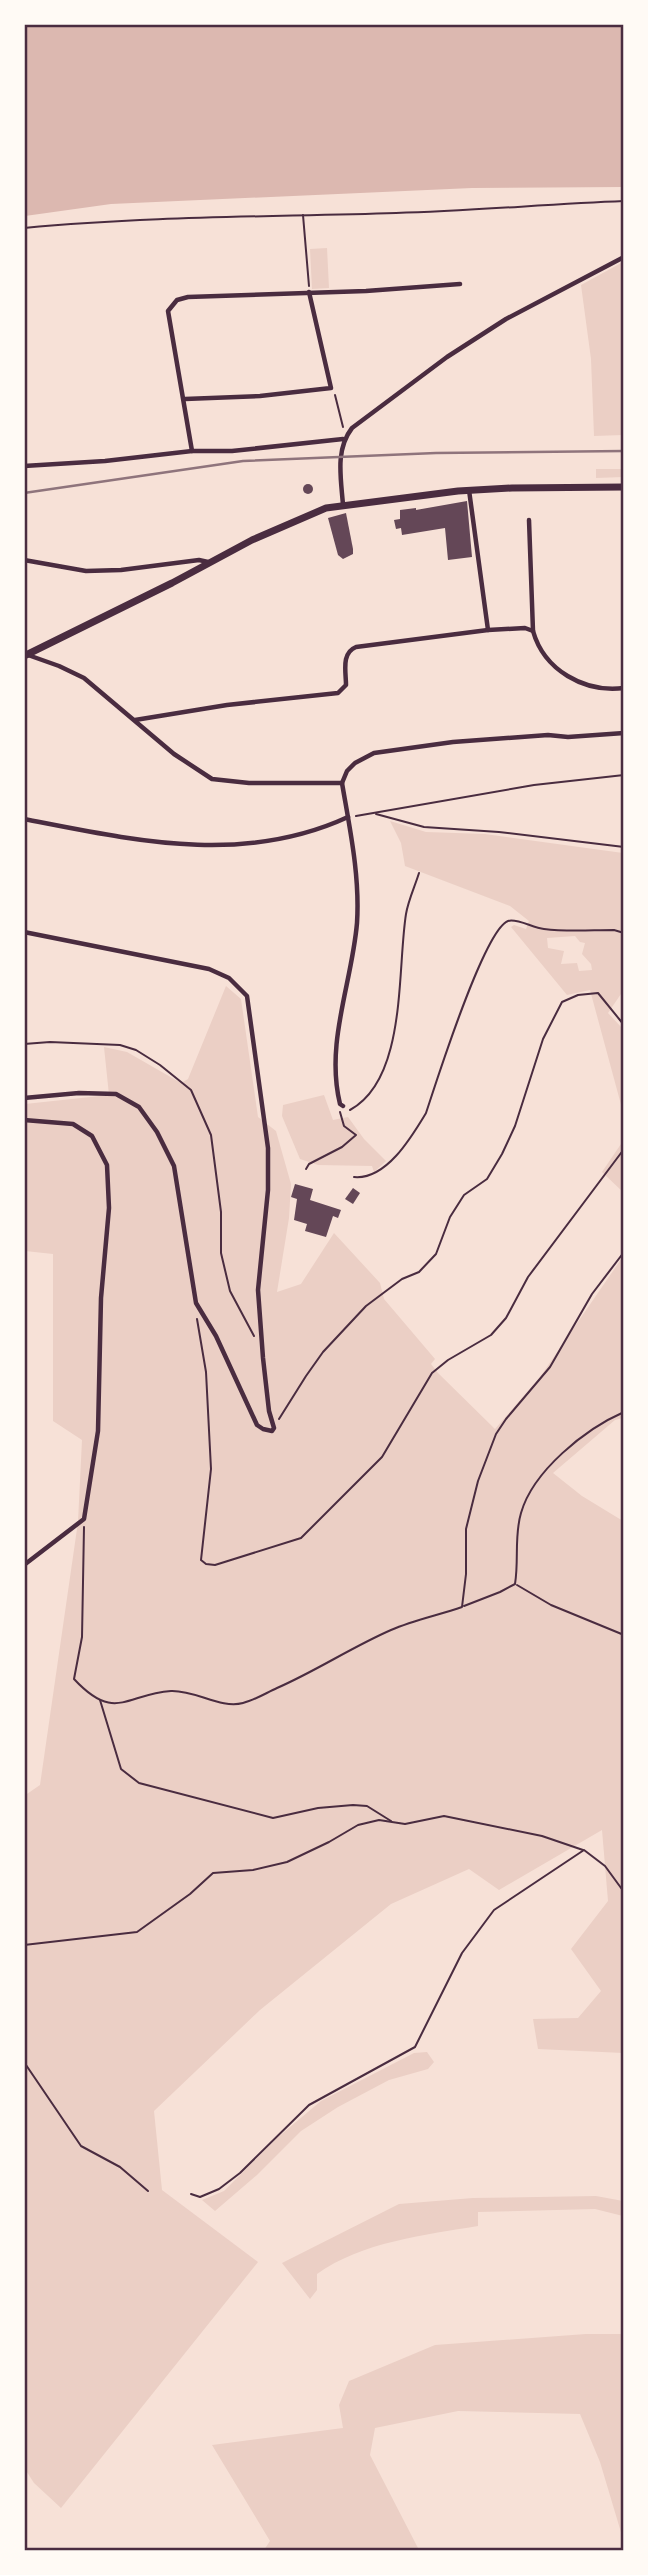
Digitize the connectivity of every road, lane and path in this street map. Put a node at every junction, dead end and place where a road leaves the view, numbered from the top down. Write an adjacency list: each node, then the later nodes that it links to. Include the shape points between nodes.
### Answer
1 (624, 201): 2 (path, via 397,214)
2 (303, 214): 3 (path); 6 (path)
3 (24, 228)
4 (624, 257): 9 (street, via 506,319 447,357)
5 (460, 284): 6 (street)
6 (309, 292): 7 (street); 8 (street, via 188,297 171,305 168,311)
7 (331, 388): 8 (street); 9 (path, via 344,426)
8 (185, 400): 10 (street)
9 (343, 439): 10 (street); 14 (street)
10 (192, 451): 11 (street)
11 (24, 466)
12 (624, 487): 13 (main road)
13 (469, 490): 14 (main road); 18 (street)
14 (343, 505): 17 (main road, via 297,519)
15 (529, 520): 19 (street)
16 (24, 560): 17 (street, via 86,571 199,560)
17 (208, 563): 20 (main road)
18 (488, 630): 19 (street); 22 (street, via 350,649 345,689 331,695)
19 (533, 631): 21 (street, via 543,655 564,673 587,686)
20 (26, 655): 22 (street, via 84,678)
21 (624, 688)
22 (135, 720): 25 (street, via 212,779 227,783)
23 (624, 733): 25 (street, via 453,741 374,753 355,763)
24 (624, 775): 26 (path, via 534,785)
25 (342, 783): 27 (street)
26 (373, 813): 27 (path); 29 (path, via 424,827)
27 (348, 817): 28 (street, via 265,842 189,846); 36 (street, via 358,892 334,1080)
28 (24, 819)
29 (624, 847)
30 (419, 873): 36 (path, via 406,913 397,1008 380,1079 362,1102 351,1110)
31 (24, 932): 44 (street, via 215,971 247,996 268,1148 258,1290)
32 (624, 933): 41 (path, via 545,930 515,921 499,926 488,943 426,1113 382,1170)
33 (624, 1025): 46 (path, via 598,993 562,1002 543,1039 515,1126 494,1171 464,1195 428,1264 366,1306 323,1352)
34 (24, 1044): 44 (path, via 128,1048 160,1065 191,1090 211,1135 221,1253 230,1291)
35 (24, 1098): 43 (street, via 116,1094 139,1107 174,1166)
36 (343, 1106)
37 (340, 1118): 40 (path, via 356,1135)
38 (24, 1120): 47 (street, via 73,1125 92,1136 107,1166 98,1431)
39 (624, 1149): 43 (path, via 528,1277 506,1318 491,1335 432,1373 382,1457 301,1538 215,1565 201,1560 211,1469 206,1372)
40 (306, 1169)
41 (354, 1177)
42 (624, 1252): 50 (path, via 592,1294 550,1367 496,1434 466,1529)
43 (196, 1303): 46 (street, via 257,1425)
44 (262, 1349): 46 (street)
45 (624, 1412): 49 (path, via 565,1451 528,1492 520,1515)
46 (274, 1428)
47 (84, 1519): 48 (street); 52 (path, via 82,1637 74,1679)
48 (24, 1565)
49 (515, 1584): 50 (path); 51 (path, via 551,1605)
50 (462, 1607): 52 (path, via 392,1630 242,1704 170,1691 118,1704)
51 (624, 1635)
52 (100, 1700): 53 (path, via 121,1769 139,1783 273,1818 353,1805 367,1806)
53 (392, 1822): 54 (path, via 444,1816 542,1836); 56 (path, via 358,1825 287,1862 213,1873 137,1932)
54 (584, 1850): 55 (path, via 605,1866); 59 (path, via 494,1910 462,1953 415,2048 309,2105 219,2189 200,2197)
55 (624, 1892)
56 (24, 1945)
57 (24, 2062): 58 (path, via 81,2146 120,2167)
58 (148, 2191)
59 (191, 2194)

